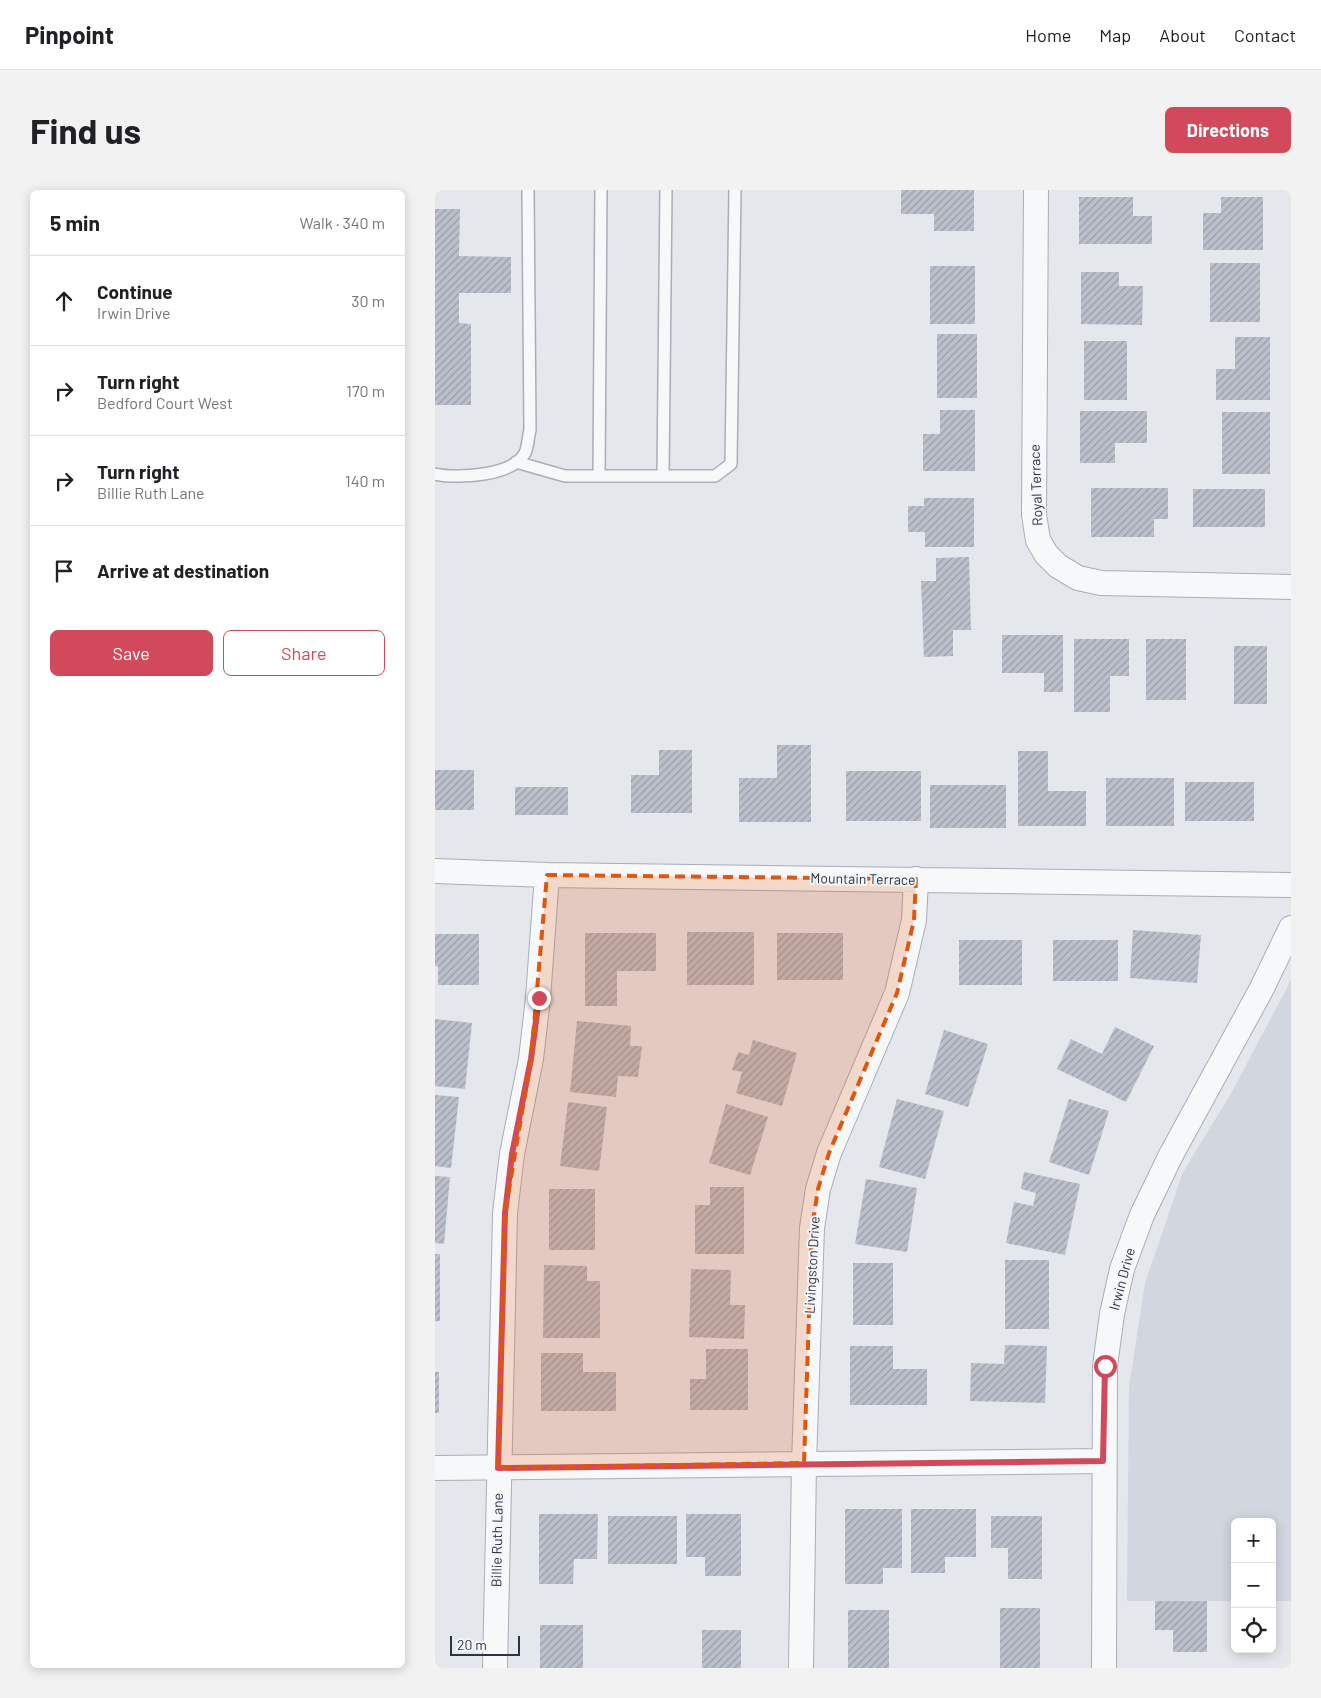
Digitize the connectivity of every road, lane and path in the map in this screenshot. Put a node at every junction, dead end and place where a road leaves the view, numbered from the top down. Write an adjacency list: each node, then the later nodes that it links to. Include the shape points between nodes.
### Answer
1 (528, 190): 6 (lane, via 530,430 525,453)
2 (601, 190): 8 (lane)
3 (666, 190): 9 (lane)
4 (735, 190): 9 (lane, via 731,464 715,476)
5 (1036, 190): 10 (street, Royal Terrace, via 1034,515 1039,540 1046,554 1078,578 1101,583)
6 (516, 462): 7 (lane, via 488,474); 8 (lane, via 565,476)
7 (435, 474)
8 (599, 476): 9 (lane)
9 (663, 476)
10 (1291, 587)
11 (435, 871): 12 (street, Mountain Terrace)
12 (547, 875): 13 (street, Mountain Terrace); 19 (street, Billie Ruth Lane, via 539,998 505,1213)
13 (916, 879): 14 (street, Mountain Terrace); 17 (street, Livingston Drive, via 914,920 897,993 829,1154 818,1189 812,1228)
14 (1291, 885)
15 (1291, 928): 16 (street, Irwin Drive, via 1171,1155 1142,1214 1122,1269 1105,1366)
16 (1103, 1461): 17 (street); 22 (street, Irwin Drive)
17 (804, 1464): 19 (street); 21 (street, Livingston Drive)
18 (435, 1468): 19 (street)
19 (498, 1468): 20 (street, Billie Ruth Lane)
20 (495, 1668)
21 (801, 1668)
22 (1104, 1668)

